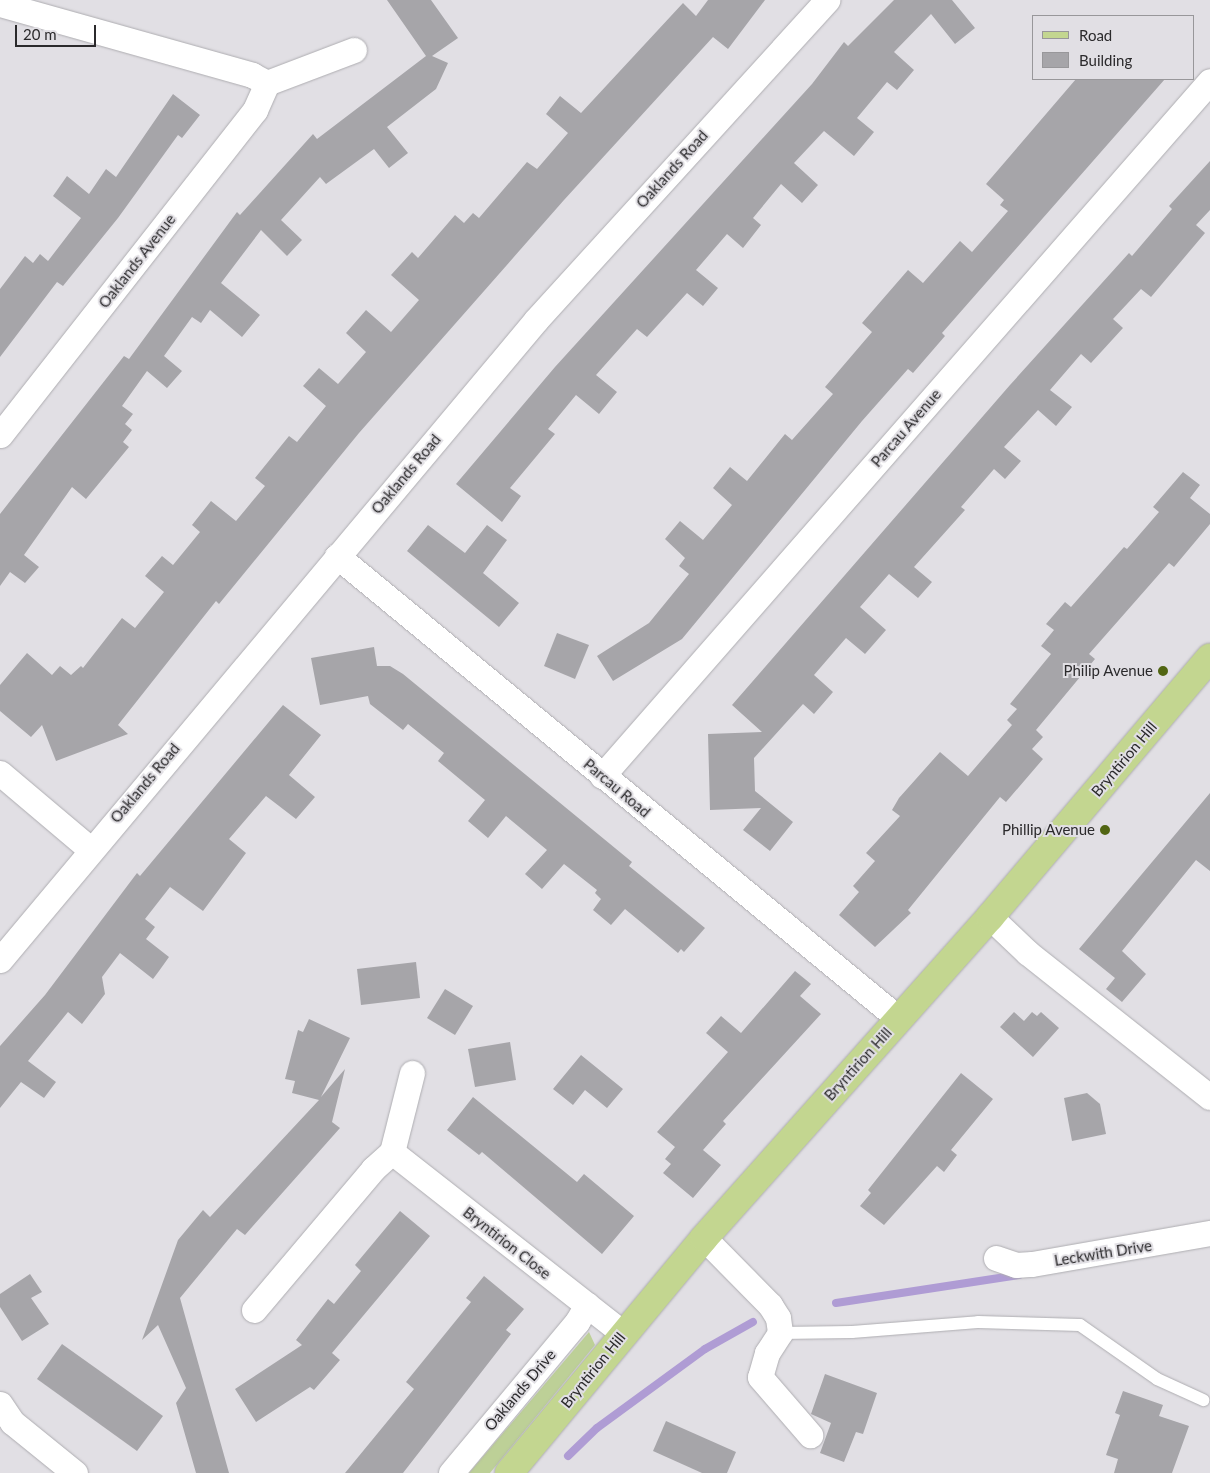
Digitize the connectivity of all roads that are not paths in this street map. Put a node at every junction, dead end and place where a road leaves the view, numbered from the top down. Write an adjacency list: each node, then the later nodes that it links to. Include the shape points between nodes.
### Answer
1 (827, 0): 7 (street, Oaklands Road, via 536,320)
2 (0, 4): 5 (street, via 252,75)
3 (354, 50): 5 (street)
4 (1210, 81): 10 (street, Parcau Avenue)
5 (268, 83): 6 (street, Oaklands Avenue, via 255,110)
6 (0, 435)
7 (337, 556): 10 (street, Parcau Road); 11 (street, Oaklands Road)
8 (1210, 658): 12 (main road, Bryntirion Hill)
9 (0, 773): 11 (street)
10 (602, 776): 14 (street, Parcau Road)
11 (90, 849): 13 (street, Oaklands Road)
12 (990, 917): 14 (main road, Bryntirion Hill); 16 (street, via 1028,953)
13 (0, 960)
14 (899, 1019): 19 (main road, Bryntirion Hill)
15 (412, 1073): 17 (street)
16 (1210, 1097)
17 (392, 1152): 21 (street, Bryntirion Close); 22 (street, via 372,1169)
18 (1210, 1233): 20 (street, Leckwith Drive, via 1032,1264 1016,1265)
19 (704, 1238): 23 (main road, Bryntirion Hill); 24 (street, via 770,1305)
20 (996, 1258)
21 (586, 1305): 23 (street, Bryntirion Close); 29 (street, Oaklands Drive, via 577,1322)
22 (254, 1310)
23 (623, 1333): 30 (main road, Bryntirion Hill)
24 (780, 1333): 25 (lane, via 852,1332 978,1322 1080,1325 1157,1379); 27 (street, via 767,1353 760,1377)
25 (1203, 1400)
26 (0, 1404): 28 (street, via 24,1433)
27 (810, 1434)
28 (75, 1473)
29 (451, 1473)
30 (509, 1473)

